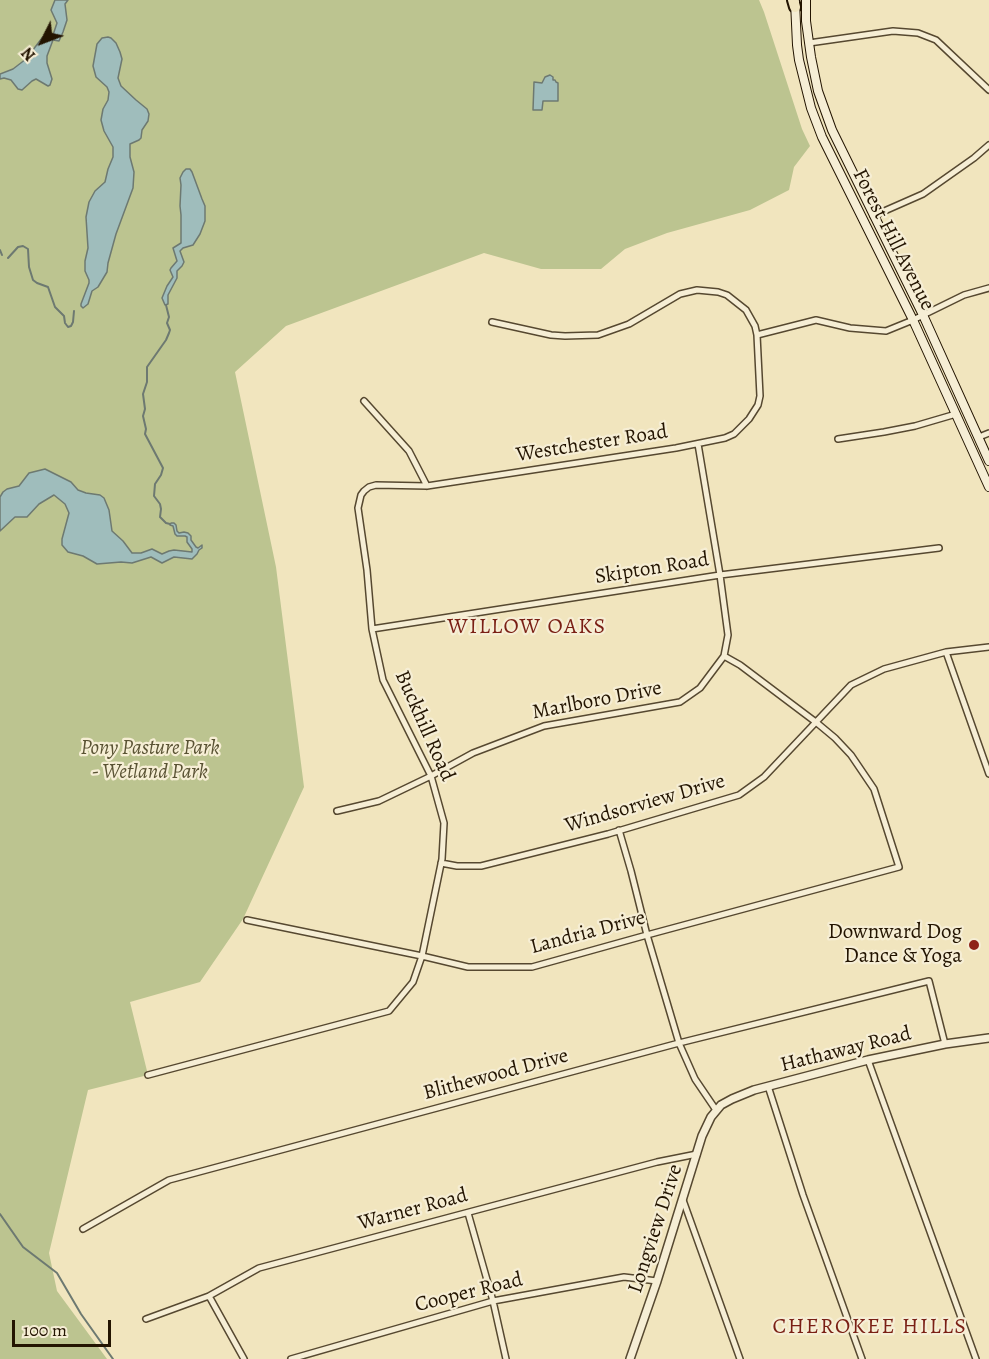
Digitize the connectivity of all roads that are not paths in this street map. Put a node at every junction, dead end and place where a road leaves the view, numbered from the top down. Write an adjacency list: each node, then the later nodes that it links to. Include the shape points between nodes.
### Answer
1 (806, 0): 3 (main road, Forest Hill Avenue)
2 (794, 2): 9 (main road, Forest Hill Avenue, via 799,60 816,123)
3 (809, 43): 4 (street, via 893,31 918,33 936,40); 6 (main road, Forest Hill Avenue, via 826,114)
4 (989, 90)
5 (989, 145): 6 (street, via 923,194)
6 (873, 216): 8 (main road, Forest Hill Avenue)
7 (989, 288): 8 (street)
8 (923, 315): 9 (street); 15 (main road, Forest Hill Avenue)
9 (913, 320): 11 (street, via 886,330 850,328 816,320); 13 (main road, Forest Hill Avenue)
10 (492, 322): 11 (street, via 558,335 598,335 629,324 680,294 705,290 736,301 746,310)
11 (757, 335): 17 (street, Westchester Road, via 758,405 734,434)
12 (364, 401): 19 (street, via 409,451)
13 (956, 414): 16 (street, via 915,426); 20 (main road, Forest Hill Avenue)
14 (989, 433): 15 (street)
15 (979, 437): 18 (main road, Forest Hill Avenue)
16 (838, 439)
17 (699, 444): 19 (street, Westchester Road); 23 (street)
18 (989, 461)
19 (427, 486): 21 (street, Westchester Road, via 369,487 361,495)
20 (989, 487)
21 (358, 508): 24 (street, Buckhill Road)
22 (939, 548): 23 (street, Skipton Road)
23 (720, 575): 24 (street, Skipton Road); 27 (street, via 728,635)
24 (372, 629): 30 (street, Buckhill Road, via 383,680)
25 (989, 647): 26 (street, Windsorview Drive)
26 (946, 652): 28 (street, Windsorview Drive, via 884,669 851,685); 29 (street)
27 (723, 656): 28 (street); 30 (street, Marlboro Drive, via 700,688 681,702 544,726 473,753)
28 (817, 723): 32 (street, Windsorview Drive, via 764,777 739,795); 35 (street, Landria Drive, via 851,755 874,789 899,867)
29 (989, 774)
30 (431, 776): 31 (street, Marlboro Drive, via 379,801); 33 (street, Buckhill Road, via 444,823)
31 (337, 811)
32 (619, 830): 33 (street, Windsorview Drive, via 481,866); 35 (street)
33 (441, 863): 36 (street, Buckhill Road)
34 (247, 920): 36 (street, Landria Drive)
35 (647, 935): 36 (street, Landria Drive, via 532,967 468,967); 38 (street)
36 (422, 956): 41 (street, Buckhill Road, via 412,982 389,1011)
37 (989, 1038): 39 (street, Hathaway Road)
38 (679, 1043): 39 (street, Blithewood Drive, via 929,981); 43 (street, via 695,1079); 47 (street, Blithewood Drive, via 169,1180)
39 (945, 1044): 40 (street, Hathaway Road)
40 (868, 1060): 42 (street, Hathaway Road); 58 (street)
41 (148, 1075)
42 (768, 1086): 43 (street, Hathaway Road, via 732,1098); 57 (street)
43 (716, 1110): 44 (street, Longview Drive)
44 (697, 1154): 45 (street, Longview Drive); 46 (street, Warner Road)
45 (683, 1200): 48 (street, Longview Drive); 56 (street)
46 (468, 1213): 49 (street, Warner Road, via 259,1268); 50 (street)
47 (83, 1229)
48 (657, 1281): 50 (street, Cooper Road, via 624,1277); 55 (street, Longview Drive)
49 (209, 1296): 51 (street, Warner Road); 52 (street)
50 (493, 1301): 53 (street, Cooper Road); 54 (street)
51 (146, 1319)
52 (244, 1359)
53 (291, 1359)
54 (507, 1359)
55 (630, 1359)
56 (740, 1359)
57 (862, 1359)
58 (976, 1359)

